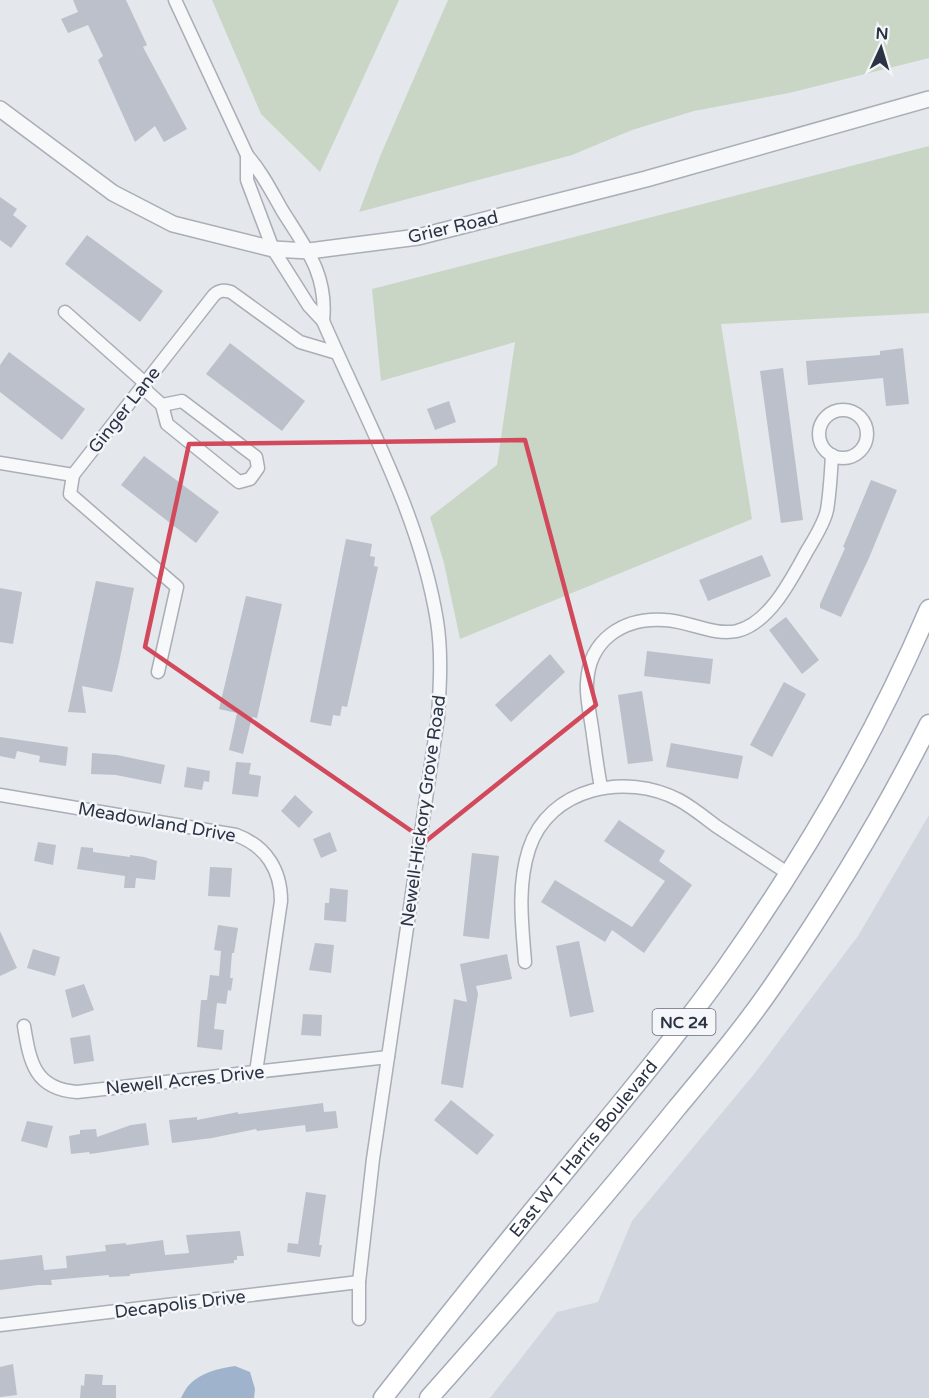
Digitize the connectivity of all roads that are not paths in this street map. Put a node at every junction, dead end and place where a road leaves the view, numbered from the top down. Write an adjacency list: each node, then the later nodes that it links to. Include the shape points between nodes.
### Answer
1 (175, 0): 4 (street, Newell-Hickory Grove Road)
2 (929, 99): 6 (street, Grier Road, via 667,174 418,237)
3 (0, 109): 5 (street, Grier Road, via 112,193 145,211 173,224)
4 (247, 155): 5 (street, Newell-Hickory Grove Road, via 247,180); 6 (street, Newell-Hickory Grove Road, via 263,174)
5 (273, 249): 6 (street, Grier Road); 8 (street, Newell-Hickory Grove Road)
6 (309, 250): 8 (street, Newell-Hickory Grove Road, via 325,305)
7 (65, 312): 10 (street)
8 (323, 321): 9 (street, Newell-Hickory Grove Road)
9 (337, 353): 10 (street, Ginger Lane, via 300,342 224,290 214,295); 23 (street, Newell-Hickory Grove Road, via 411,525 439,639 438,717)
10 (143, 385): 11 (street); 14 (street, Ginger Lane)
11 (162, 405): 11 (street, via 167,424 239,482 250,479 258,468 256,457 182,401)
12 (832, 455): 18 (street, via 826,512 791,581 763,615 748,627 719,632 670,620 640,621 617,629 593,657 587,683)
13 (0, 463): 14 (street)
14 (73, 475): 16 (street, via 70,494 177,587)
15 (929, 609): 20 (main road, East W T Harris Boulevard / NC 24, via 883,708)
16 (158, 672)
17 (929, 724): 29 (main road, NC 24, via 846,872 773,986 646,1147)
18 (601, 787): 20 (street, via 643,789 678,800); 21 (street, via 561,805 530,847 521,900)
19 (0, 795): 24 (street, Meadowland Drive, via 236,835 267,856 281,886 281,901)
20 (789, 874): 28 (main road, East W T Harris Boulevard / NC 24, via 683,1025)
21 (525, 962)
22 (24, 1026): 24 (street, Newell Acres Drive, via 38,1074 51,1087 67,1092)
23 (388, 1058): 24 (street, Newell Acres Drive); 25 (street, Newell-Hickory Grove Road)
24 (256, 1072)
25 (359, 1282): 26 (street, Newell-Hickory Grove Road); 27 (street, Decapolis Drive)
26 (359, 1319)
27 (0, 1325)
28 (384, 1398)
29 (429, 1398)

